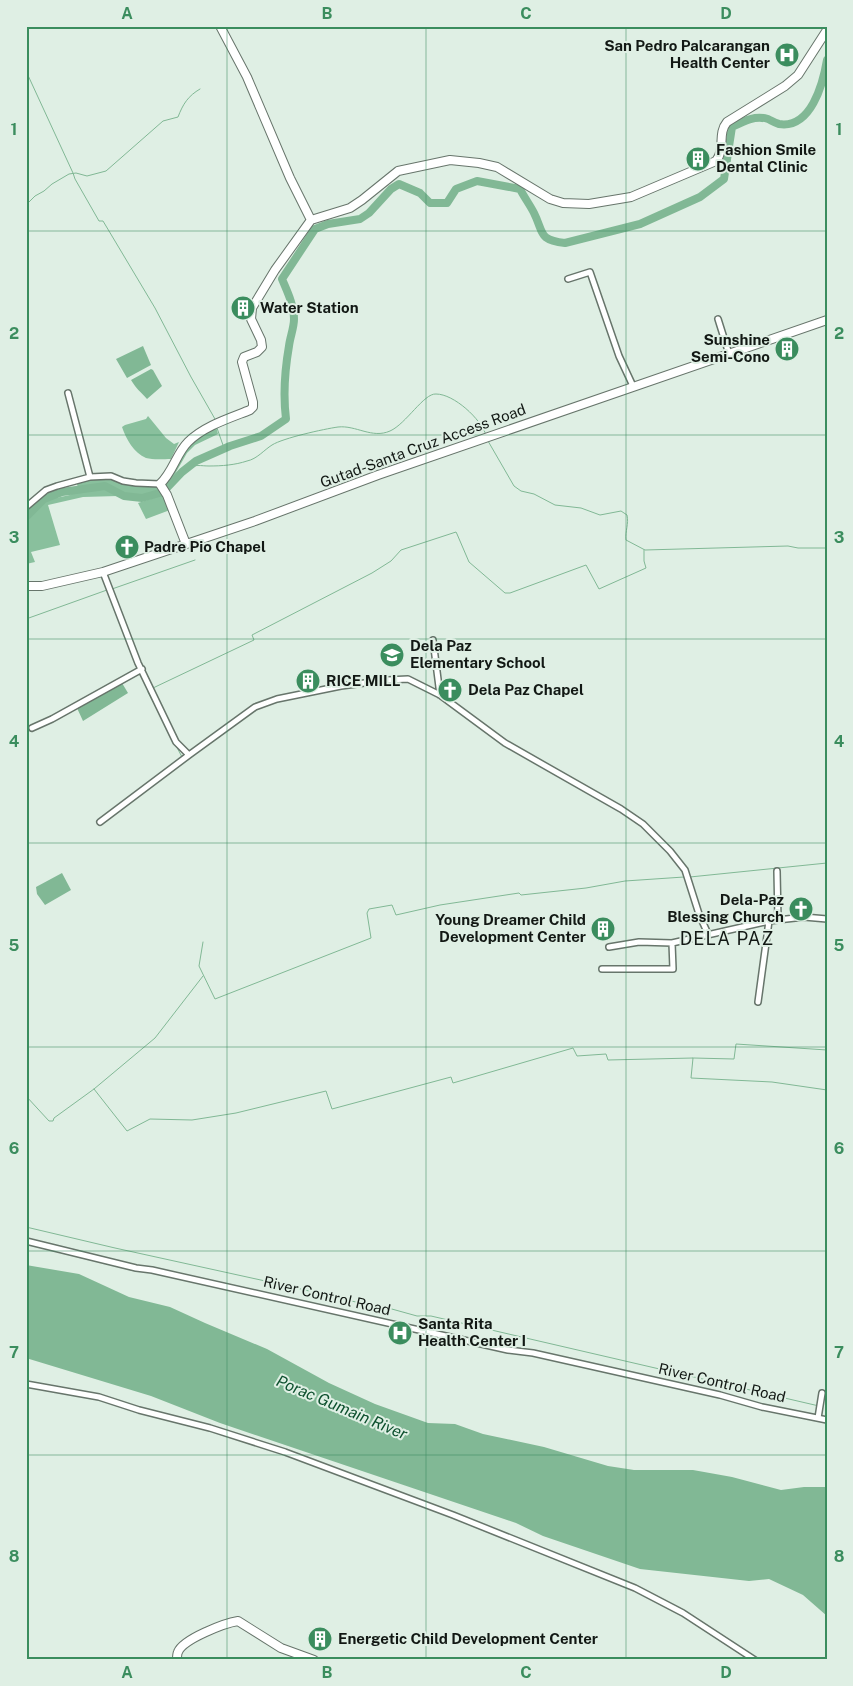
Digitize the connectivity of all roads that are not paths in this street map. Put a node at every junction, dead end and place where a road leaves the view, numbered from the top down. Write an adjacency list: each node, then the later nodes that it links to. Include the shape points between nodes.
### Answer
1 (220, 26): 3 (street)
2 (827, 30): 3 (street, via 798,75 727,122 722,130 721,155 716,161 648,191 589,204 563,203 550,199 497,167 450,160 398,172 350,208)
3 (311, 220): 11 (street, via 252,308 250,316 262,346 242,362 253,407 188,442 167,476)
4 (568, 279): 8 (street, via 590,272 619,356)
5 (718, 319): 7 (street)
6 (827, 320): 7 (street, Gutad-Santa Cruz Access Road)
7 (729, 354): 8 (street, Gutad-Santa Cruz Access Road)
8 (633, 386): 13 (street, Gutad-Santa Cruz Access Road)
9 (68, 393): 10 (street)
10 (90, 478): 11 (street, via 111,476); 12 (street, via 46,490)
11 (164, 489): 13 (street)
12 (26, 507)
13 (186, 544): 14 (street, Gutad-Santa Cruz Access Road)
14 (103, 572): 15 (street, Gutad-Santa Cruz Access Road, via 42,586); 17 (street)
15 (26, 586)
16 (433, 640): 18 (street)
17 (141, 669): 19 (street); 20 (street, via 176,742)
18 (440, 695): 20 (street, via 408,679 341,686 277,699 255,706); 26 (street, via 505,743 621,809 657,837 685,870)
19 (32, 728)
20 (189, 755): 21 (street)
21 (100, 822)
22 (777, 871): 24 (street)
23 (827, 919): 24 (street)
24 (778, 920): 25 (street)
25 (769, 921): 26 (street); 30 (street)
26 (708, 934): 27 (street)
27 (672, 943): 28 (street, via 639,942); 29 (street, via 673,969)
28 (609, 947)
29 (602, 969)
30 (758, 1002)
31 (26, 1240): 35 (street, River Control Road, via 136,1268)
32 (26, 1384): 39 (street, via 99,1397 210,1428 285,1452 453,1515 635,1588 683,1613)
33 (822, 1393): 34 (street)
34 (824, 1404): 35 (street)
35 (818, 1418): 36 (street, River Control Road)
36 (827, 1420)
37 (177, 1660): 38 (street, via 178,1651 188,1642 238,1621 281,1648)
38 (314, 1660)
39 (756, 1660)

